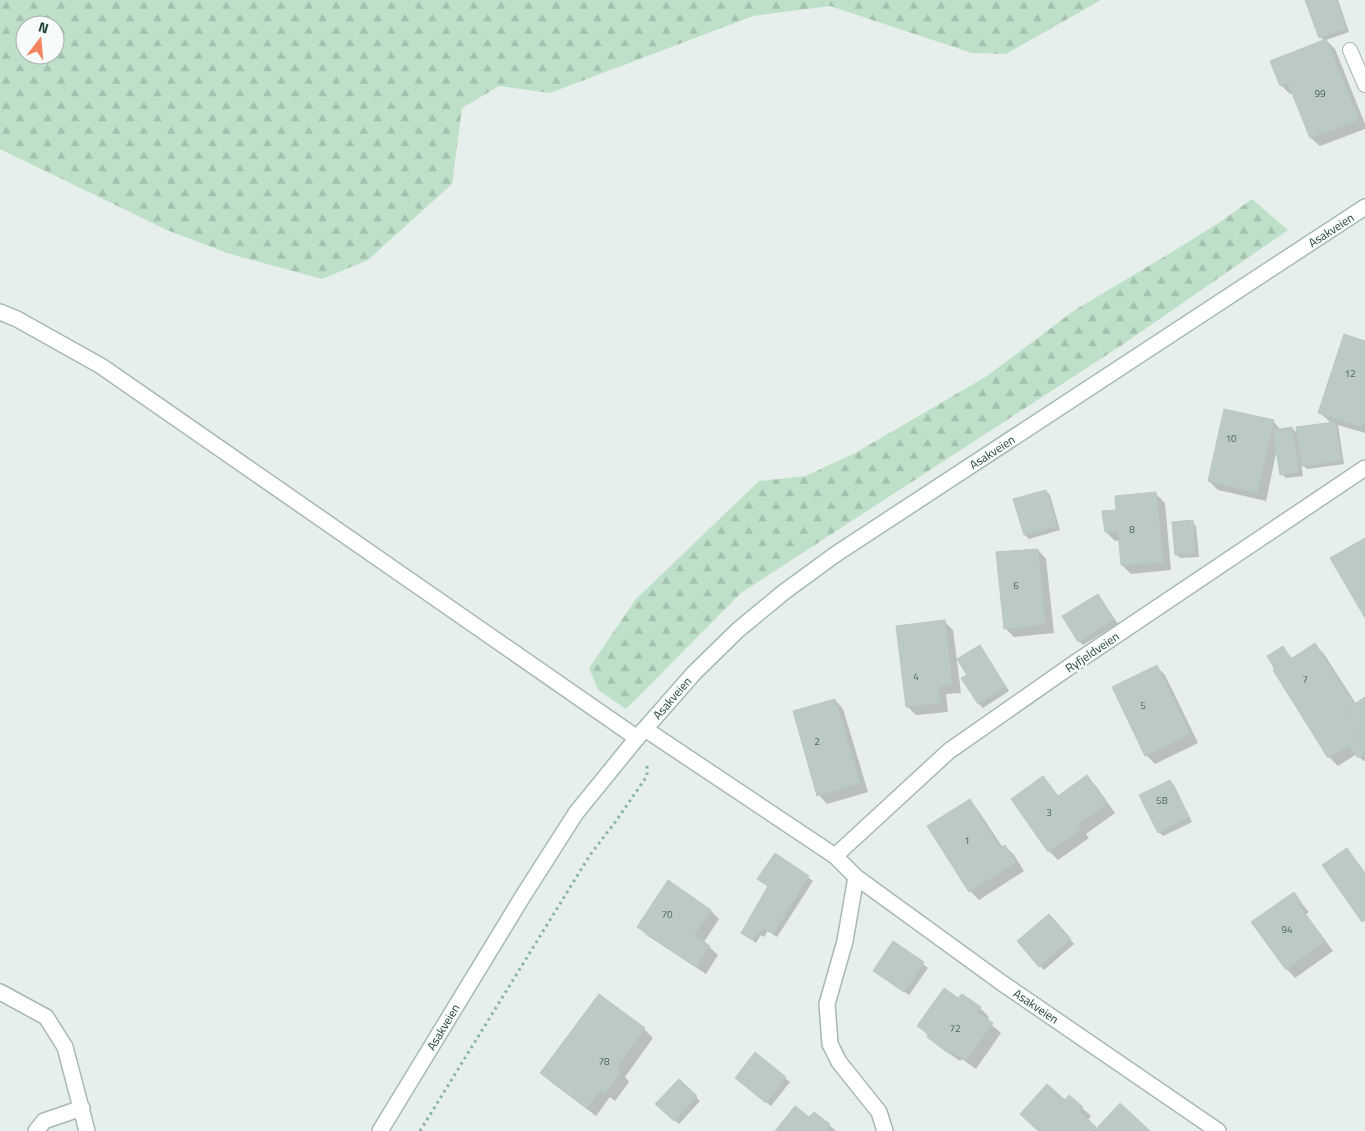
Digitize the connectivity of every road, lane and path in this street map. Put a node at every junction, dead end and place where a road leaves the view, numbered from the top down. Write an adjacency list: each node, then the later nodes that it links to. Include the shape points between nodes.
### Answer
1 (1350, 50): 2 (lane)
2 (1365, 85)
3 (1365, 207): 6 (street, Asakveien, via 836,554 738,630 694,673)
4 (0, 312): 6 (street, via 101,366)
5 (1365, 468): 7 (street, Ryfjeldveien, via 949,751)
6 (641, 733): 7 (street, Asakveien); 13 (street, Asakveien, via 576,813); 14 (path, via 647,776 590,855)
7 (836, 856): 8 (street, Asakveien)
8 (856, 877): 15 (street, via 846,941 827,1004 830,1044 845,1070 880,1112); 16 (street, Asakveien, via 1002,983)
9 (0, 992): 10 (street, via 46,1017 65,1046)
10 (82, 1108): 11 (street, via 44,1121); 12 (street)
11 (36, 1131)
12 (87, 1131)
13 (380, 1131)
14 (420, 1131)
15 (885, 1131)
16 (1218, 1131)

